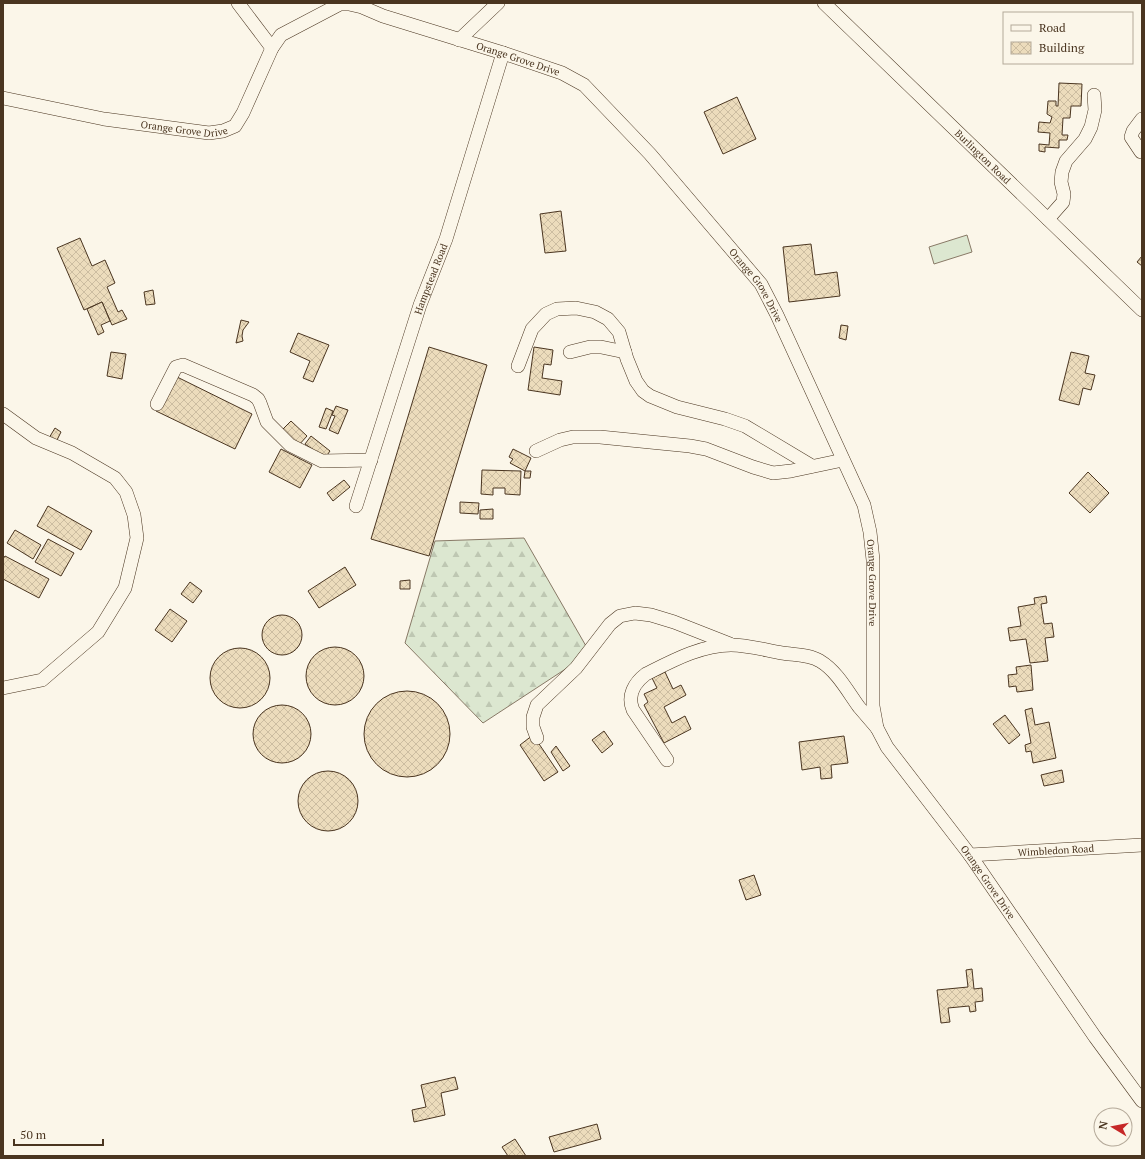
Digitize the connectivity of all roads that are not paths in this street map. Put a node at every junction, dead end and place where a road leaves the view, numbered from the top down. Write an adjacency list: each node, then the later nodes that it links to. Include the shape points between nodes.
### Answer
1 (238, 3): 5 (street)
2 (498, 3): 4 (street)
3 (824, 3): 11 (street, Burlington Road)
4 (459, 40): 5 (street, Orange Grove Drive, via 362,7 340,4 288,31); 6 (street, Orange Grove Drive)
5 (272, 48): 8 (street, Orange Grove Drive, via 243,113 235,126 224,131 209,133 104,119)
6 (503, 53): 19 (street, Hampstead Road, via 446,239 420,305); 20 (street, Orange Grove Drive, via 562,72 584,85 650,154 744,264 760,284 777,315)
7 (1094, 95): 11 (street, via 1095,110 1091,127 1085,139 1066,161 1061,182 1063,202)
8 (3, 98)
9 (1142, 119): 10 (street, via 1131,137)
10 (1142, 152)
11 (1048, 219): 12 (street, Burlington Road)
12 (1142, 310)
13 (570, 352): 14 (street, via 601,347)
14 (625, 352): 15 (street, via 619,332 608,319 595,312 576,308 557,309 546,314 532,329); 21 (street, via 636,381 650,396 677,407 745,426)
15 (518, 366)
16 (157, 404): 19 (street, via 176,367 183,365 254,395 267,422 290,445 322,460)
17 (3, 414): 24 (street, via 36,438 72,453 115,478 126,492 134,515 137,538 125,588 98,632 42,680)
18 (536, 451): 21 (street, via 573,437 600,437 706,449 773,473)
19 (371, 460): 22 (street, Hampstead Road)
20 (843, 460): 21 (street); 25 (street, Orange Grove Drive, via 864,505 870,532 873,560 873,706)
21 (812, 466)
22 (356, 506)
23 (732, 645): 25 (street, via 804,655 820,660); 26 (street, via 651,615 635,613 620,616 610,624 576,668 538,705 533,717); 27 (street, via 717,646 683,657 646,674 634,687 630,704)
24 (3, 688)
25 (877, 728): 29 (street, Orange Grove Drive, via 887,746)
26 (537, 738)
27 (667, 760)
28 (1142, 844): 29 (street, Wimbledon Road)
29 (970, 855): 30 (street, Orange Grove Drive)
30 (1142, 1101)

